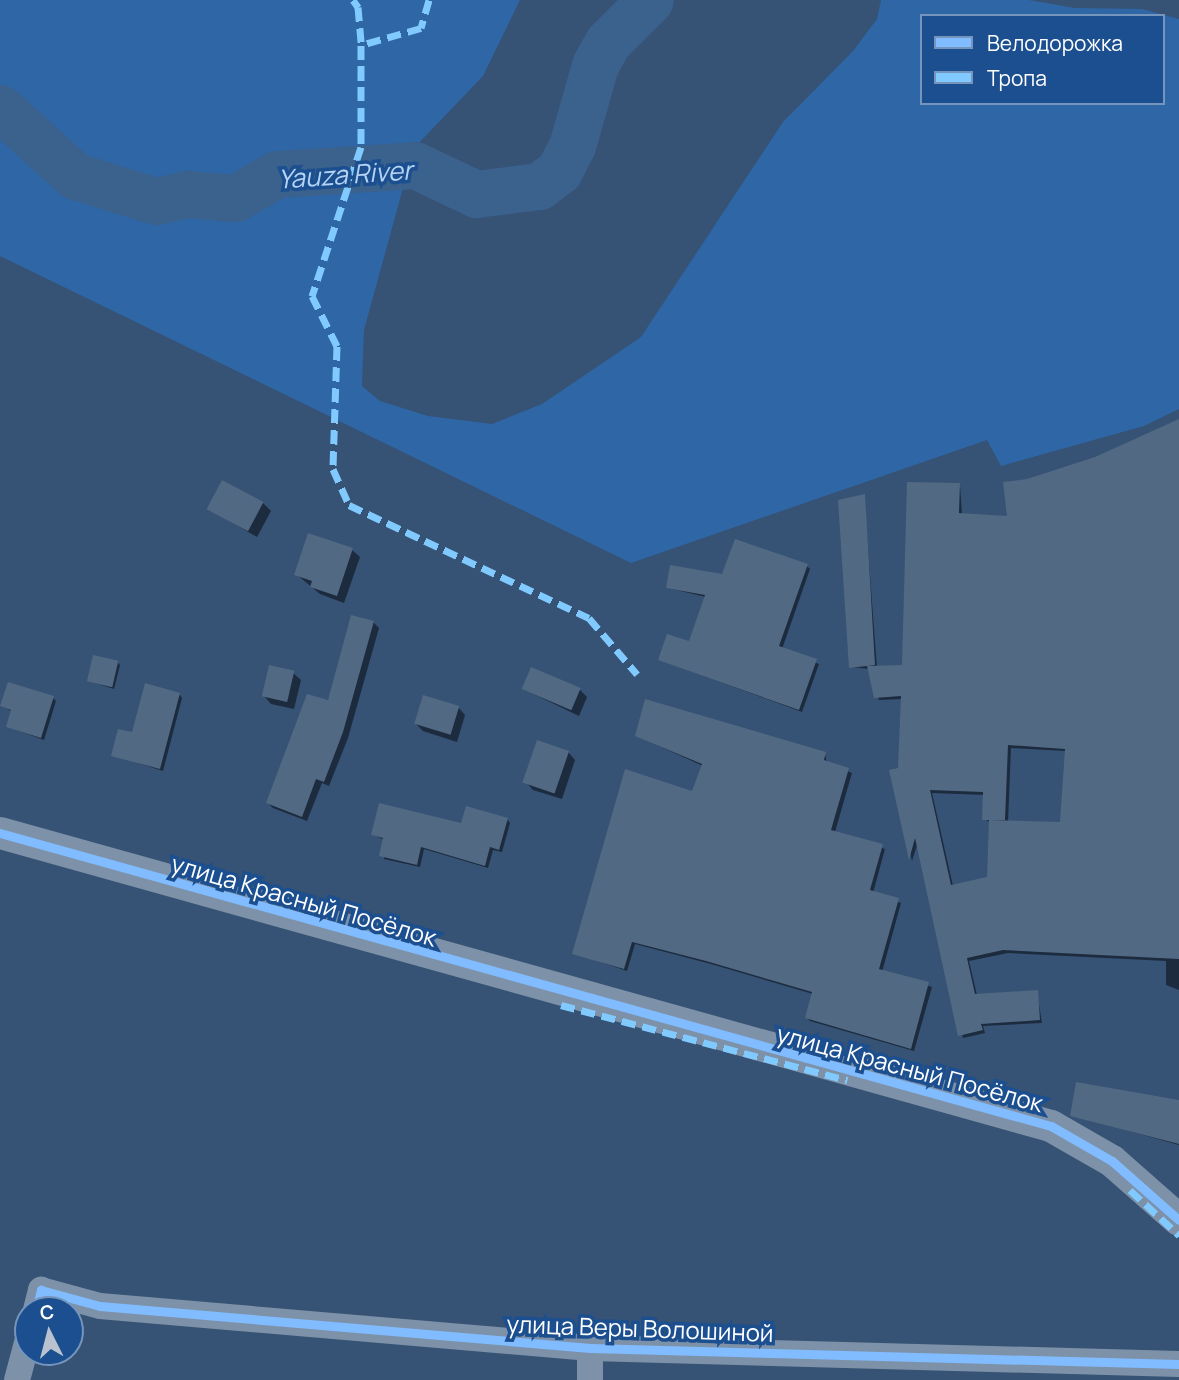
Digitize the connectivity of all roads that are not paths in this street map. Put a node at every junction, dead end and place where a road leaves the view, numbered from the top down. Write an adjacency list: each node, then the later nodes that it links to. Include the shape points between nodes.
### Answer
1 (0, 833): 2 (street, улица Красный Посёлок, via 1051,1126 1112,1161)
2 (1179, 1220)
3 (40, 1296): 4 (street, улица Веры Волошиной, via 41,1290)
4 (63, 1296)
5 (84, 1302): 6 (street, улица Веры Волошиной)
6 (590, 1348): 7 (street, улица Веры Волошиной); 8 (street)
7 (1179, 1364)
8 (590, 1380)

